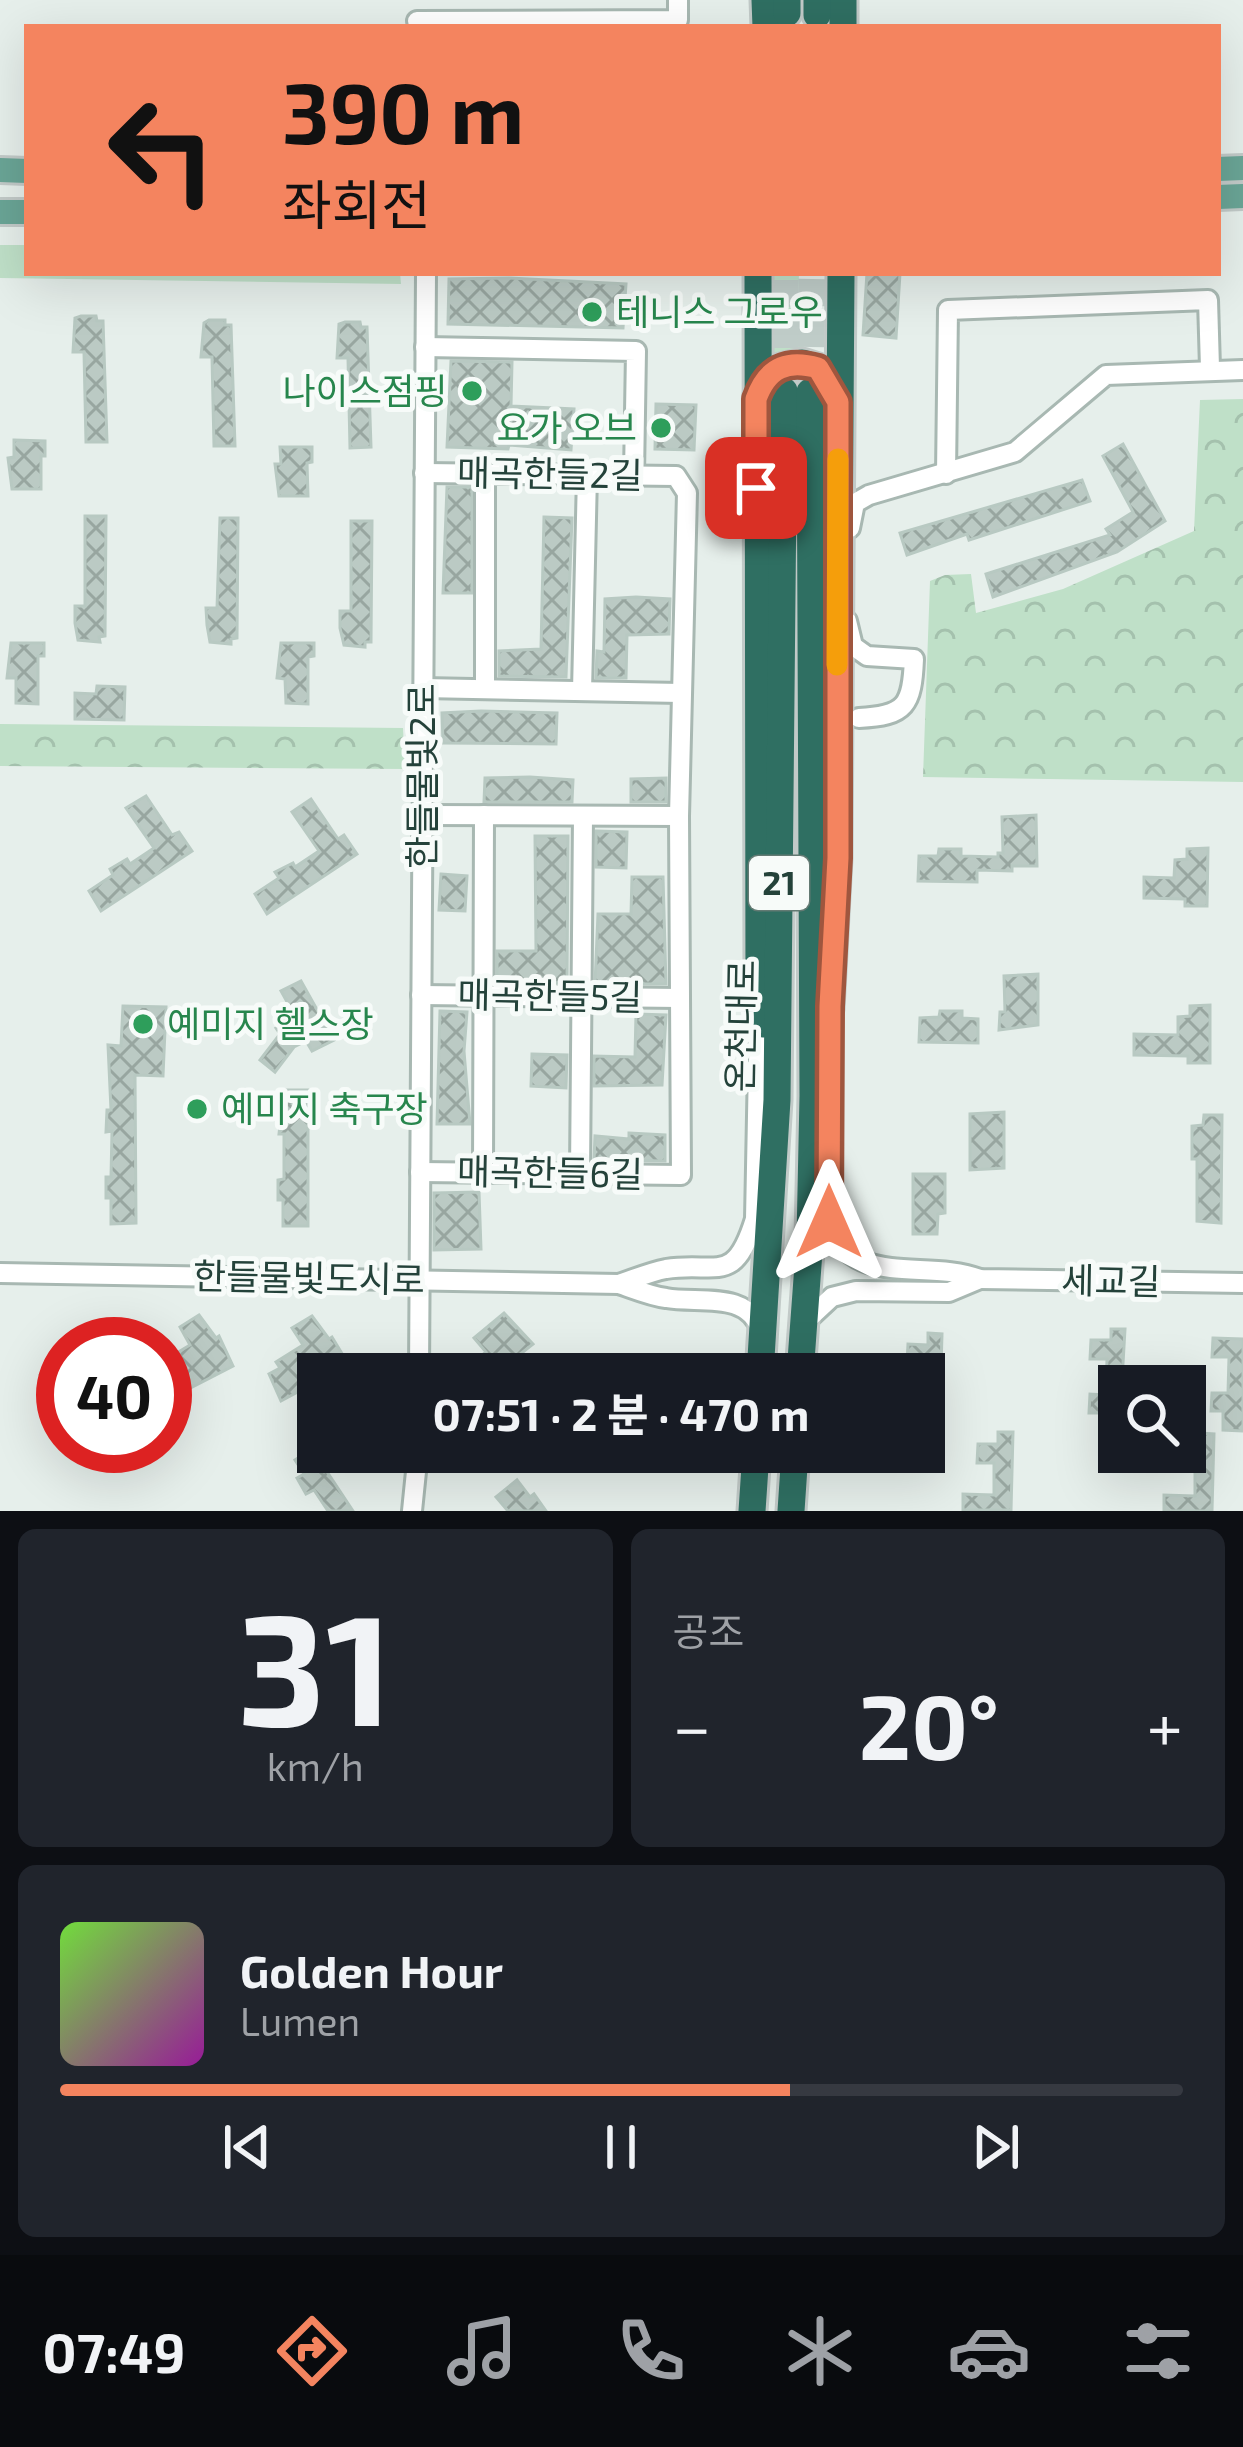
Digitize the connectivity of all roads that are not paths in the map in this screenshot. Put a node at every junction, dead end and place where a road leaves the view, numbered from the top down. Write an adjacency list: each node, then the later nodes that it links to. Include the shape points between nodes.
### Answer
1 (417, 0): 5 (street)
2 (515, 0): 4 (street)
3 (678, 0): 4 (street, via 678,20)
4 (515, 21): 5 (street)
5 (416, 24)
6 (426, 276): 10 (street, 한들물빛2로)
7 (844, 278): 15 (highway)
8 (757, 286): 14 (highway)
9 (636, 328): 11 (street)
10 (425, 347): 11 (street); 16 (street, 한들물빛2로)
11 (636, 351): 20 (street)
12 (1210, 368): 13 (street); 18 (street, via 1106,375 1015,452); 18 (street, via 1208,300 948,310)
13 (1243, 370)
14 (756, 399): 15 (highway, via 775,369 802,363 818,368); 34 (highway)
15 (838, 402): 25 (highway)
16 (424, 472): 17 (street, 매곡한들2길); 21 (street, 한들물빛2로)
17 (485, 473): 19 (street, 매곡한들2길); 22 (street)
18 (946, 474): 25 (street, via 868,495 850,514 853,646 867,656 914,659 913,693 904,705 888,717)
19 (587, 475): 20 (street, 매곡한들2길); 23 (street)
20 (634, 475): 24 (street, 매곡한들2길, via 676,476 687,493)
21 (423, 688): 22 (street); 26 (street, 한들물빛2로)
22 (485, 689): 23 (street)
23 (582, 691): 24 (street)
24 (681, 693): 29 (street)
25 (844, 719): 35 (highway)
26 (422, 815): 27 (street); 30 (street, 한들물빛2로)
27 (484, 815): 28 (street); 31 (street)
28 (583, 816): 29 (street); 32 (street)
29 (680, 816): 33 (street)
30 (421, 995): 31 (street, 매곡한들5길); 38 (street, 한들물빛2로)
31 (483, 996): 32 (street, 매곡한들5길); 39 (street)
32 (581, 997): 33 (street, 매곡한들5길); 40 (street)
33 (679, 998): 40 (street, 매곡한들6길, via 681,1175)
34 (759, 1000): 37 (highway); 45 (street, via 755,1219 747,1244 715,1270 668,1269)
35 (830, 1006): 36 (highway); 43 (street, via 835,1242 872,1266 956,1270)
36 (813, 1096): 37 (highway, 온천대로 / 21, via 797,392); 46 (highway, 온천대로 / 21)
37 (776, 1100): 47 (highway, 온천대로 / 21)
38 (420, 1172): 39 (street, 매곡한들6길); 42 (street, 한들물빛2로)
39 (483, 1173): 40 (street, 매곡한들6길)
40 (580, 1174)
41 (0, 1273): 42 (street, 한들물빛도시로)
42 (419, 1279): 45 (street, 한들물빛도시로); 48 (street, 한들물빛2로)
43 (980, 1279): 44 (street, 세교길); 46 (street, via 949,1292 832,1297)
44 (1243, 1283)
45 (619, 1284): 47 (street, via 664,1298 732,1302 758,1320)
46 (803, 1324): 50 (highway, 온천대로 / 21)
47 (762, 1335): 49 (highway, 온천대로 / 21)
48 (419, 1353)
49 (761, 1353)
50 (801, 1353)
51 (416, 1473): 54 (street)
52 (755, 1473): 55 (highway)
53 (794, 1473): 56 (highway)
54 (412, 1511)
55 (752, 1511)
56 (791, 1511)

